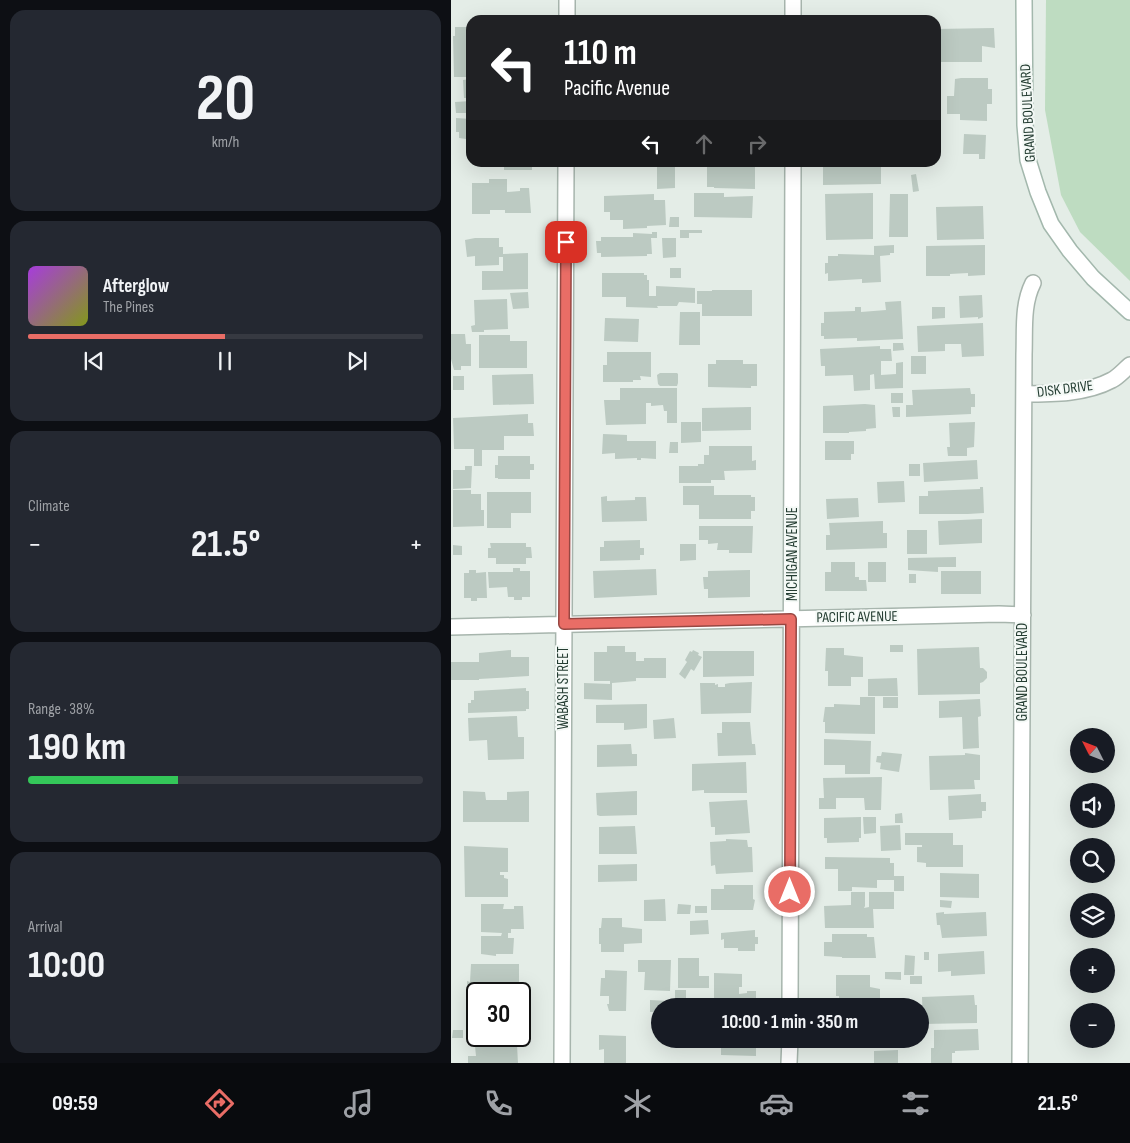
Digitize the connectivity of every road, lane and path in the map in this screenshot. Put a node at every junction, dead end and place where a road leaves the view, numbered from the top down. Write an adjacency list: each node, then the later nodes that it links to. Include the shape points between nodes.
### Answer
1 (567, 0): 4 (street)
2 (793, 0): 5 (street)
3 (1024, 0): 9 (street, GRAND BOULEVARD, via 1025,125 1028,160 1038,192 1051,224 1070,251 1093,278)
4 (567, 15)
5 (793, 15)
6 (566, 167): 14 (street, WABASH STREET)
7 (793, 167): 13 (street, MICHIGAN AVENUE)
8 (1033, 283): 11 (street, GRAND BOULEVARD, via 1025,306)
9 (1130, 312)
10 (1130, 365): 11 (street, DISK DRIVE, via 1113,380 1089,390)
11 (1024, 394): 12 (street, GRAND BOULEVARD)
12 (1023, 615): 13 (street, PACIFIC AVENUE); 20 (street, GRAND BOULEVARD)
13 (791, 619): 14 (street, PACIFIC AVENUE); 16 (street, MICHIGAN AVENUE)
14 (564, 624): 15 (street, PACIFIC AVENUE); 18 (street, WABASH STREET)
15 (451, 627)
16 (790, 998)
17 (789, 1048): 19 (street)
18 (561, 1063)
19 (789, 1063)
20 (1020, 1063)

